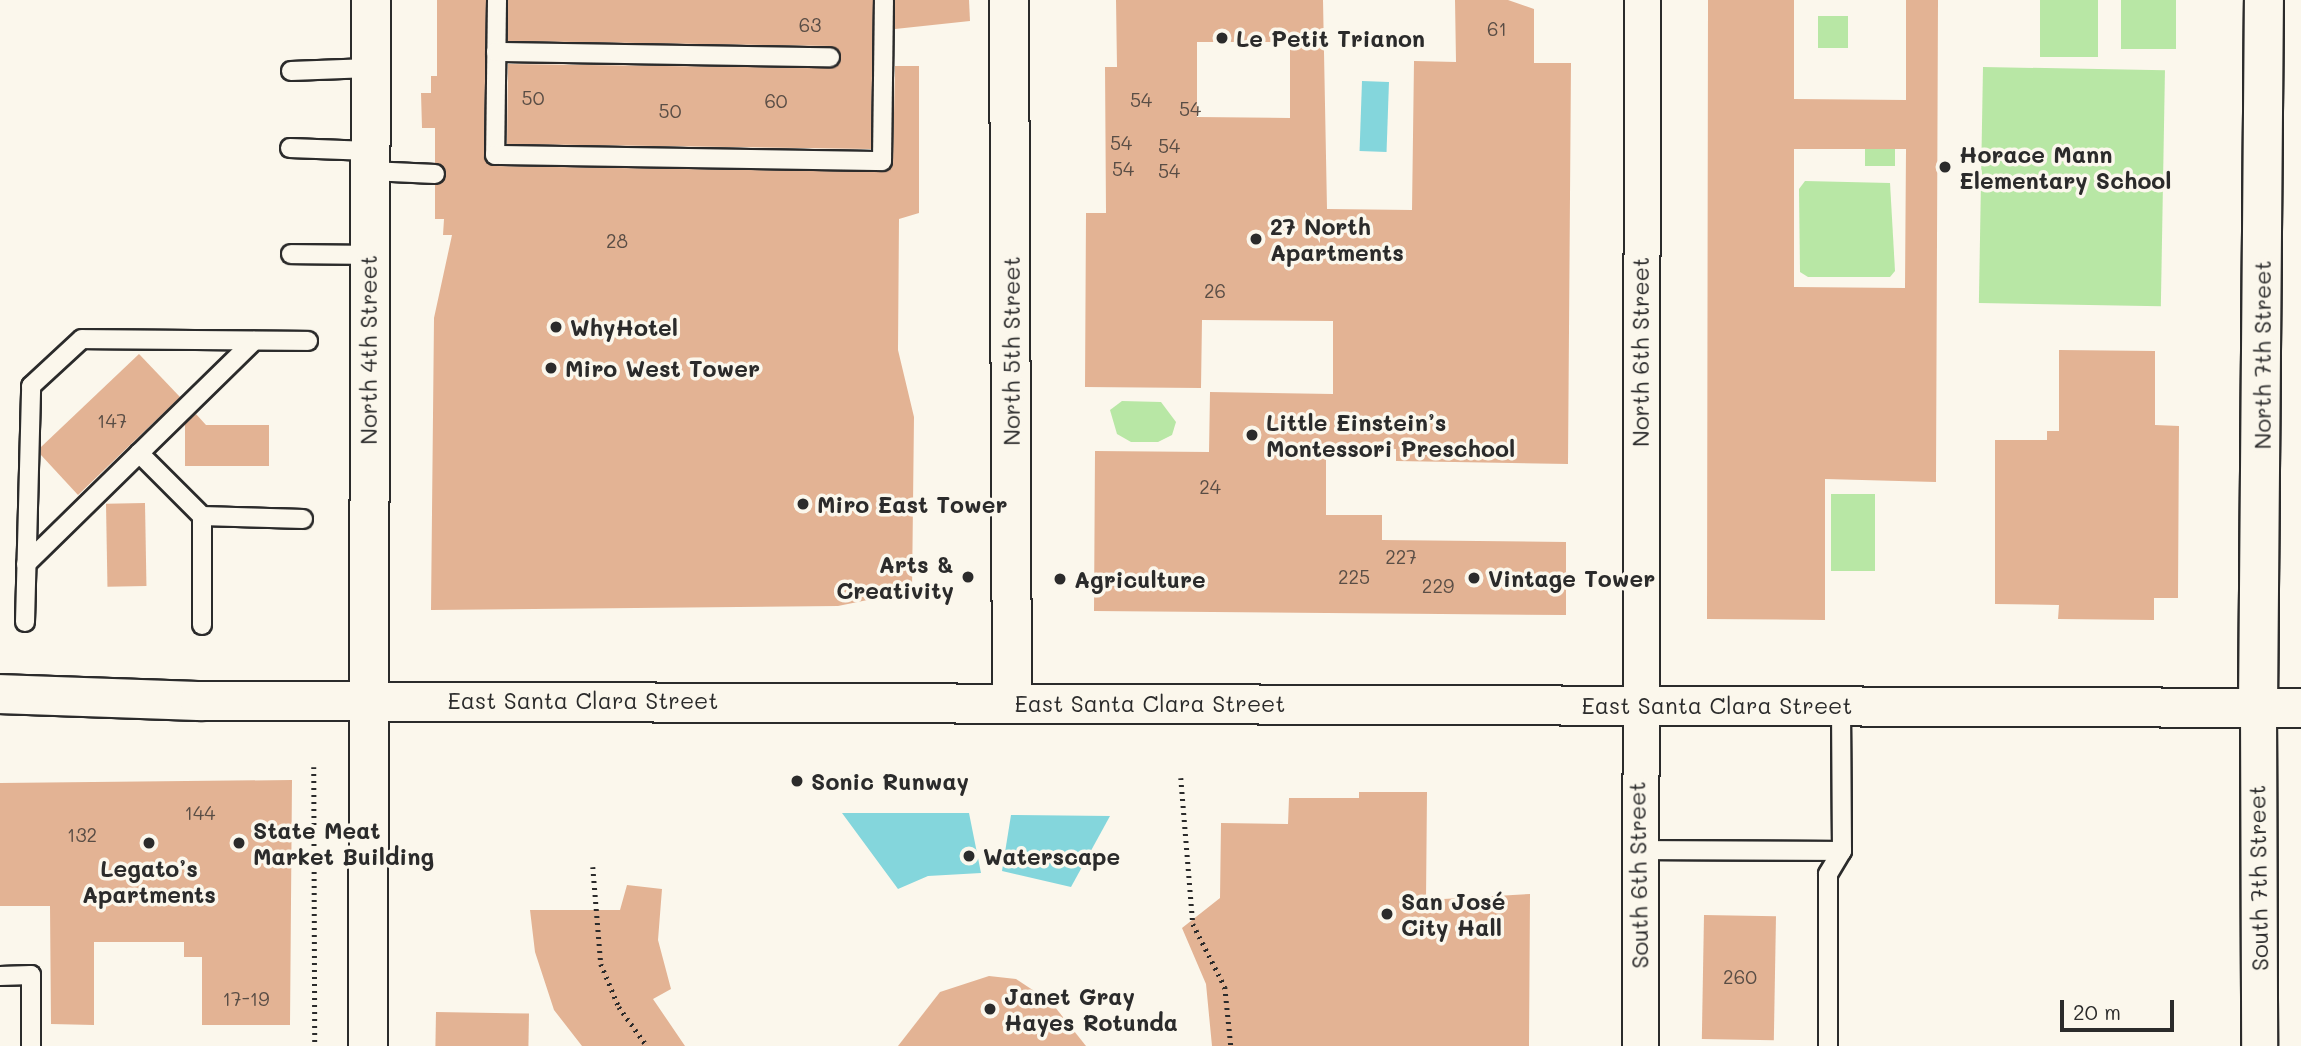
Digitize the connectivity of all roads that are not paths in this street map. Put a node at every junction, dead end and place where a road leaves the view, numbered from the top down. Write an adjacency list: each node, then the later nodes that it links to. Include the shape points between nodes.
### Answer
1 (371, 0): 9 (main road, North 4th Street)
2 (497, 0): 7 (lane)
3 (884, 0): 7 (lane, via 882,161 495,155)
4 (1009, 0): 26 (main road, North 5th Street)
5 (1642, 0): 27 (street, North 6th Street)
6 (2264, 0): 30 (main road, North 7th Street)
7 (496, 52): 8 (lane)
8 (830, 57)
9 (370, 68): 10 (lane); 12 (main road, North 4th Street)
10 (291, 71)
11 (290, 148): 12 (lane)
12 (370, 161): 13 (lane); 15 (main road, North 4th Street)
13 (435, 174)
14 (291, 254): 15 (lane)
15 (369, 255): 25 (main road, North 4th Street)
16 (254, 341): 17 (lane); 18 (lane); 21 (lane, via 82,339 31,386)
17 (308, 341)
18 (139, 453): 19 (lane); 21 (lane)
19 (202, 516): 20 (lane); 23 (lane)
20 (303, 519)
21 (26, 564): 22 (lane)
22 (25, 622)
23 (202, 625)
24 (0, 694): 25 (main road, East Santa Clara Street)
25 (367, 700): 26 (main road, East Santa Clara Street); 35 (main road, North 4th Street)
26 (1012, 702): 27 (main road, East Santa Clara Street)
27 (1637, 705): 28 (main road, East Santa Clara Street); 31 (street, South 6th Street)
28 (1841, 705): 30 (main road, East Santa Clara Street); 32 (lane)
29 (2301, 708): 30 (main road, East Santa Clara Street)
30 (2258, 709): 38 (street, South 7th Street)
31 (1638, 850): 32 (lane); 36 (street, South 6th Street)
32 (1842, 851): 37 (lane, via 1828,874)
33 (0, 976): 34 (lane, via 31,975)
34 (31, 1046)
35 (368, 1046)
36 (1640, 1046)
37 (1828, 1046)
38 (2259, 1046)

